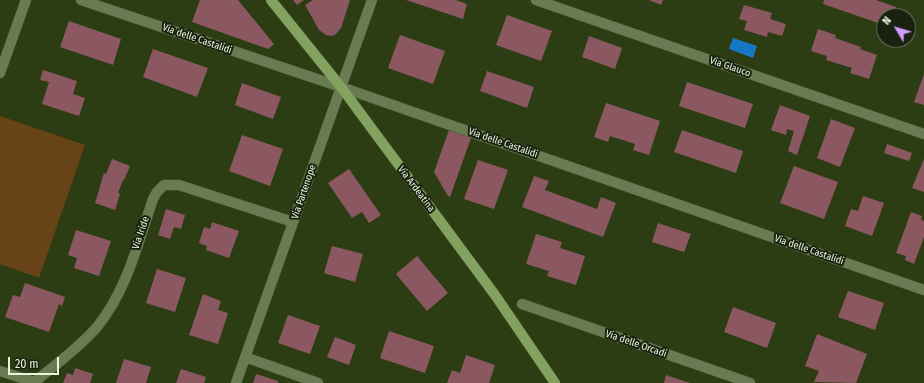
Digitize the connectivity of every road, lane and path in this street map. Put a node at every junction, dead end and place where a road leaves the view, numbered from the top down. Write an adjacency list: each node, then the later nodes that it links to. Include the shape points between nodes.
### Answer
1 (26, 0): 6 (street)
2 (81, 0): 7 (street, Via delle Castalidi)
3 (271, 0): 7 (main road, Via Ardeatina)
4 (372, 0): 7 (street, Via Partenope)
5 (536, 0): 8 (street, Via Glauco)
6 (0, 73)
7 (341, 87): 9 (street, Via Partenope); 10 (street, Via delle Castalidi); 17 (main road, Via Ardeatina, via 495,295)
8 (924, 134)
9 (293, 222): 12 (street, Via Partenope); 14 (street, Via Iride, via 179,185 164,185 153,199 123,283 112,306 88,337)
10 (924, 290)
11 (522, 304): 18 (street, Via delle Orcadi)
12 (245, 357): 15 (street, Via Partenope); 16 (street)
13 (0, 371): 14 (street)
14 (34, 382)
15 (236, 383)
16 (318, 383)
17 (555, 383)
18 (750, 383)

